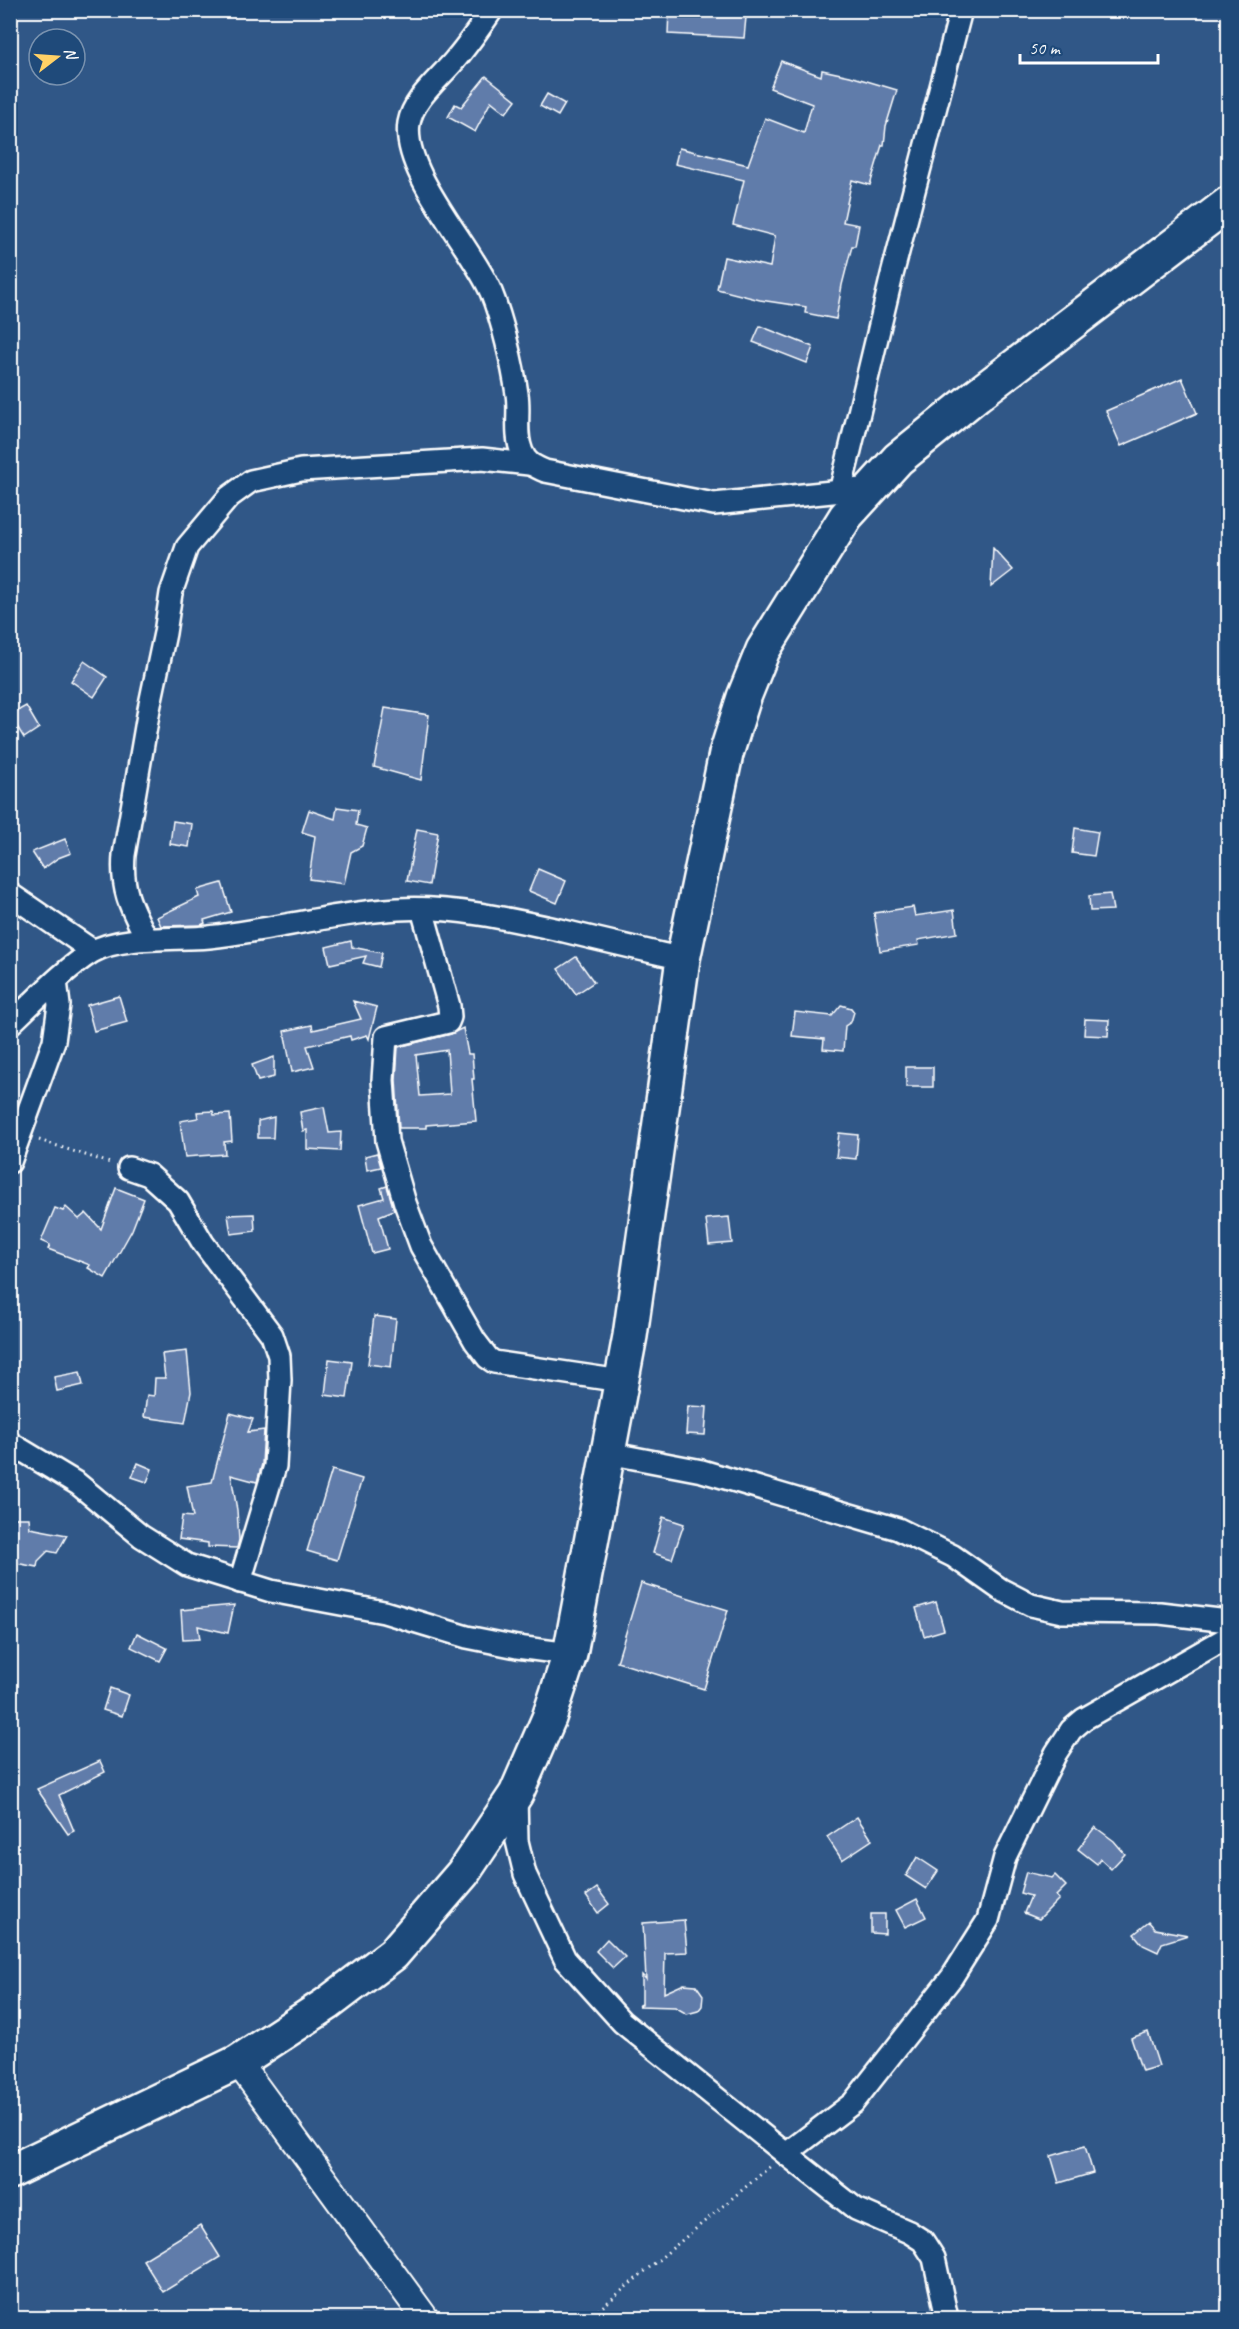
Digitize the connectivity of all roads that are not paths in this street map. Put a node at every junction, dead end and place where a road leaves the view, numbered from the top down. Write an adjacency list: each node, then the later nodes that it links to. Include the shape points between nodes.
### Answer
1 (492, 10): 4 (street, via 416,105 409,122 408,143 422,176 491,292 518,395 521,451)
2 (961, 10): 5 (street, via 892,275)
3 (1228, 204): 5 (main road)
4 (529, 465): 5 (street, via 714,504); 8 (street, via 482,459 301,470 251,481 230,497 187,546 171,593 124,855 122,877 127,899)
5 (856, 490): 10 (main road, via 846,516 763,650 744,697 726,754)
6 (10, 894): 9 (street)
7 (431, 909): 8 (street, via 329,917 208,937); 10 (street, via 494,916); 15 (street, via 450,1017 439,1025 386,1037 383,1080 387,1141 421,1246 488,1358 515,1366)
8 (147, 939): 9 (street)
9 (93, 951): 11 (street)
10 (683, 959): 15 (main road)
11 (56, 981): 12 (street); 13 (street, via 56,1032)
12 (10, 1024)
13 (10, 1162)
14 (129, 1168): 18 (street, via 149,1175 178,1201 203,1243 272,1335 279,1356 274,1466)
15 (621, 1381): 17 (main road)
16 (10, 1443): 18 (street, via 78,1484 141,1536 187,1565)
17 (608, 1453): 19 (street, via 702,1471 898,1529 953,1556 1031,1605 1062,1612 1160,1613); 21 (main road)
18 (240, 1582): 21 (street, via 384,1612 467,1637)
19 (1228, 1621)
20 (1228, 1637): 24 (street, via 1071,1730 1005,1857 988,1920 952,1977 853,2103)
21 (570, 1654): 22 (main road, via 549,1718)
22 (516, 1794): 23 (main road, via 463,1873 393,1953 327,2004); 24 (street, via 517,1841 525,1874 565,1959 622,2022)
23 (238, 2062): 25 (main road); 26 (street)
24 (786, 2154): 27 (street, via 856,2209 923,2241 934,2258)
25 (15, 2165)
26 (425, 2319)
27 (947, 2319)

